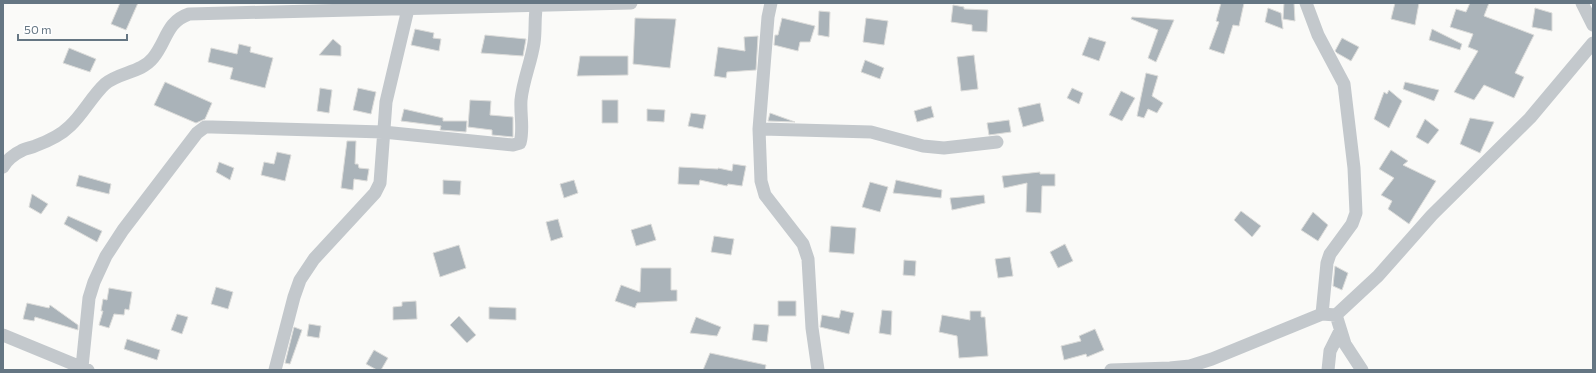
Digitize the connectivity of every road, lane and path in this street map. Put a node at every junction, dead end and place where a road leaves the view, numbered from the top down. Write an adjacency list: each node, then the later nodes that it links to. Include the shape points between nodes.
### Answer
1 (631, 3): 5 (street)
2 (771, 3): 9 (street)
3 (1306, 3): 13 (street, via 1318,35 1344,84 1354,168 1356,212 1352,224 1330,254 1327,263)
4 (1582, 3): 7 (street)
5 (536, 4): 6 (street); 10 (street, via 534,42 521,96 520,143 513,145)
6 (408, 9): 10 (street, via 386,102); 12 (street, via 189,14 180,17 172,25 153,58 144,66 112,78 70,126 35,146 21,150)
7 (1593, 25)
8 (1593, 43): 14 (street, via 1530,118 1432,214 1378,276)
9 (758, 129): 11 (street, via 871,132 923,146 944,148); 19 (street, via 761,181 765,195 803,244 808,259 812,328)
10 (383, 132): 17 (street, via 204,127 123,230 106,256 89,298); 18 (street, via 380,183 375,193 314,259 300,280)
11 (996, 142)
12 (3, 167)
13 (1322, 314): 14 (street); 20 (street, via 1190,366)
14 (1336, 315): 15 (street)
15 (1340, 330): 21 (street, via 1330,351); 22 (street, via 1344,344)
16 (3, 335): 17 (street)
17 (85, 368)
18 (275, 370)
19 (818, 370)
20 (1111, 370)
21 (1328, 370)
22 (1362, 370)

